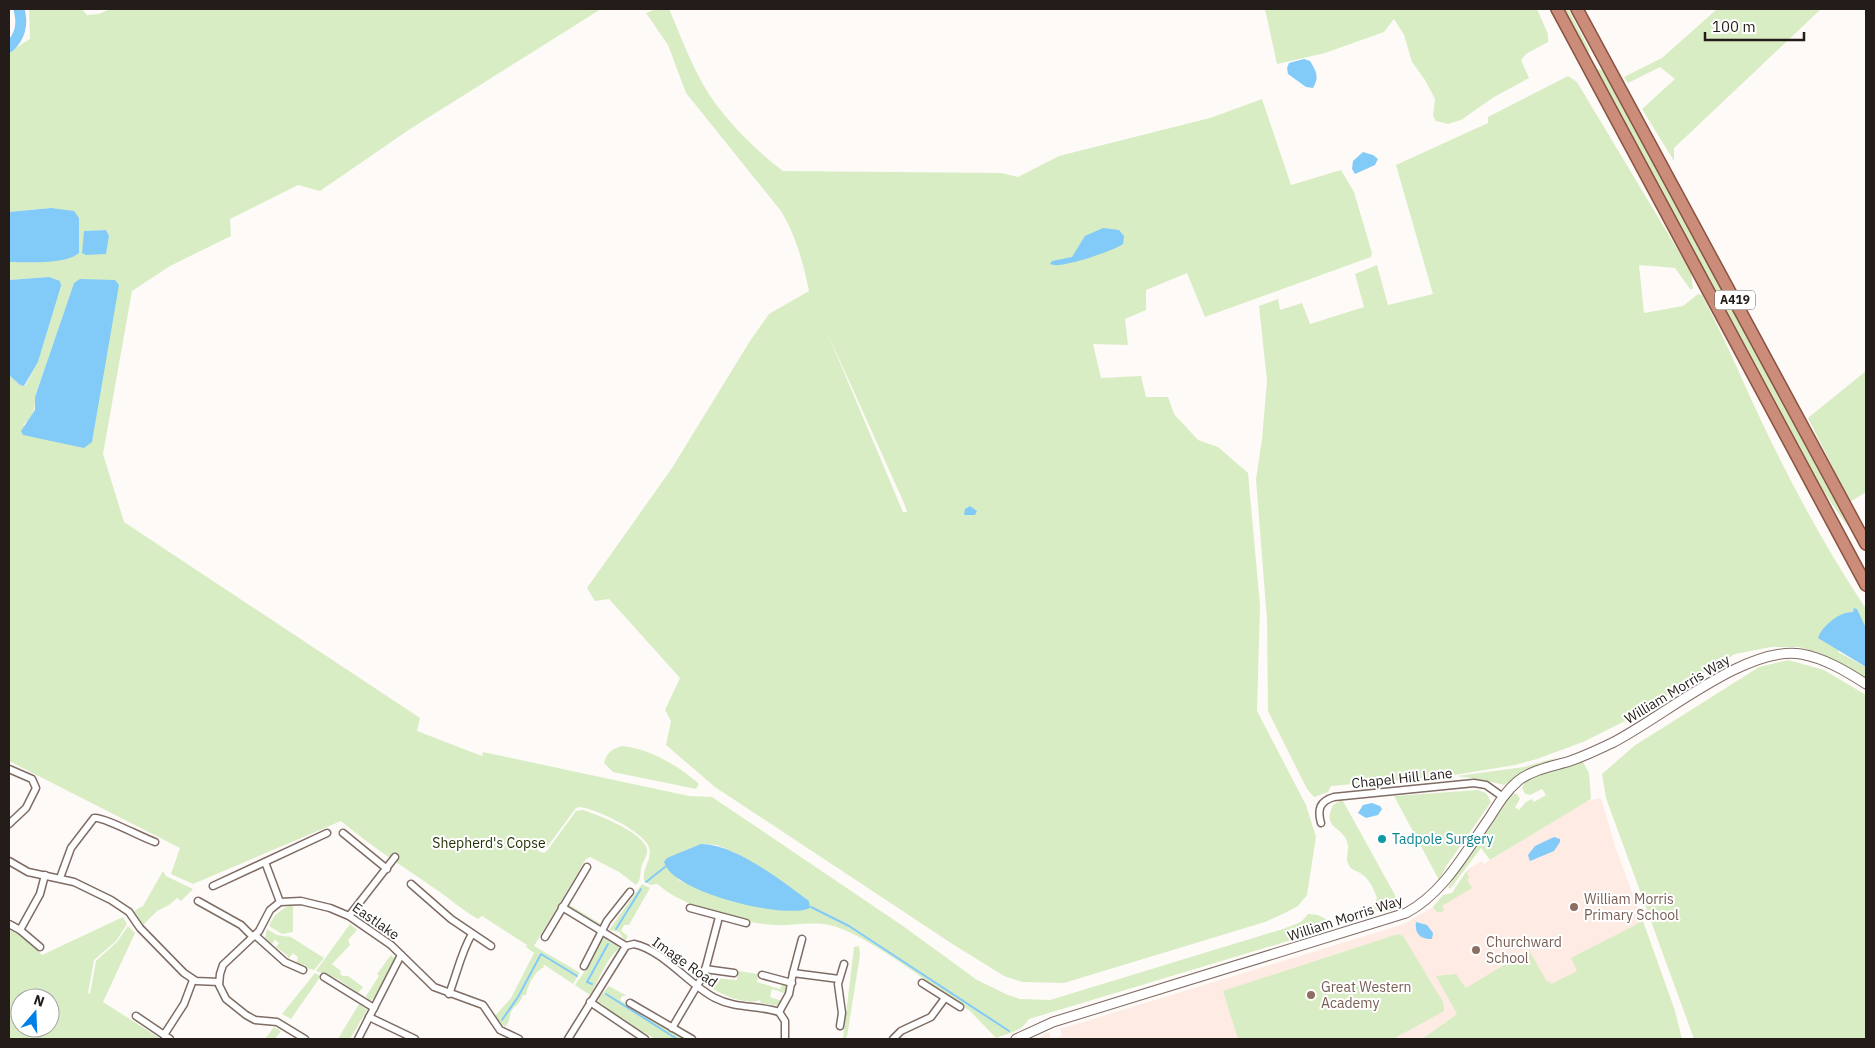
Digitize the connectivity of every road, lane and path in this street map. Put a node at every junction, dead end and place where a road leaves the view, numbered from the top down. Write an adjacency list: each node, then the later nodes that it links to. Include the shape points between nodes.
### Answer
1 (1558, 9): 4 (highway, A419)
2 (1577, 9): 3 (highway, A419)
3 (1866, 544)
4 (1866, 584)
5 (1866, 684): 7 (street, William Morris Way, via 1816,657 1784,653 1762,657 1734,670 1617,740 1522,778)
6 (9, 769): 9 (street, via 32,779 36,788 26,808)
7 (1503, 797): 8 (street, Chapel Hill Lane, via 1486,785 1474,783 1334,797 1320,805); 78 (street, William Morris Way, via 1440,887 1406,913 1053,1022)
8 (1321, 823)
9 (9, 824)
10 (327, 833): 15 (street)
11 (343, 833): 17 (street)
12 (155, 842): 19 (street, via 102,817 94,818 71,848)
13 (395, 857): 17 (street)
14 (9, 861): 18 (street, via 25,871)
15 (265, 862): 21 (street); 24 (street)
16 (587, 867): 25 (street)
17 (387, 869): 27 (street)
18 (44, 875): 19 (street); 31 (street, via 40,894)
19 (60, 878): 50 (street, via 79,884 128,911 140,928)
20 (411, 884): 33 (street)
21 (212, 886)
22 (630, 892): 32 (street)
23 (198, 900): 34 (street)
24 (280, 902): 27 (street, Eastlake, via 301,901); 34 (street, via 270,910)
25 (562, 907): 32 (street, Image Road); 35 (street)
26 (690, 908): 28 (street)
27 (349, 916): 40 (street, Eastlake)
28 (719, 916): 29 (street); 43 (street)
29 (746, 923)
30 (9, 924): 31 (street)
31 (20, 930): 39 (street)
32 (602, 932): 38 (street, Image Road); 42 (street)
33 (472, 934): 37 (street); 55 (street)
34 (254, 936): 44 (street, via 284,962); 51 (street, via 224,965)
35 (545, 937)
36 (802, 939): 46 (street)
37 (491, 946)
38 (626, 946): 54 (street, Image Road, via 640,945); 57 (street)
39 (40, 947)
40 (401, 955): 55 (street, Eastlake, via 434,987); 60 (street)
41 (844, 964): 49 (street)
42 (584, 966)
43 (705, 969): 45 (street); 54 (street)
44 (303, 970)
45 (734, 973)
46 (793, 973): 49 (street); 53 (street)
47 (762, 975): 53 (street)
48 (324, 977): 60 (street)
49 (839, 979): 64 (street)
50 (193, 980): 51 (street); 67 (street)
51 (219, 982): 68 (street, via 224,997 246,1015 255,1020 277,1022)
52 (922, 983): 56 (street)
53 (792, 984): 61 (street)
54 (697, 986): 61 (street, Image Road, via 730,1004); 65 (street)
55 (449, 994): 66 (street, Eastlake, via 483,1005)
56 (945, 998): 59 (street); 77 (street, via 931,1017 901,1031)
57 (590, 1002): 73 (street); 74 (street)
58 (630, 1003): 65 (street)
59 (960, 1007)
60 (374, 1008): 63 (street)
61 (779, 1012): 76 (street, via 785,1021)
62 (136, 1016): 67 (street)
63 (369, 1018): 69 (street); 70 (street)
64 (840, 1026)
65 (672, 1028): 75 (street)
66 (502, 1033): 71 (street); 72 (street)
67 (167, 1037)
68 (302, 1039)
69 (358, 1039)
70 (415, 1039)
71 (498, 1039)
72 (519, 1039)
73 (568, 1039)
74 (645, 1039)
75 (692, 1039)
76 (785, 1039)
77 (893, 1039)
78 (1016, 1039)

